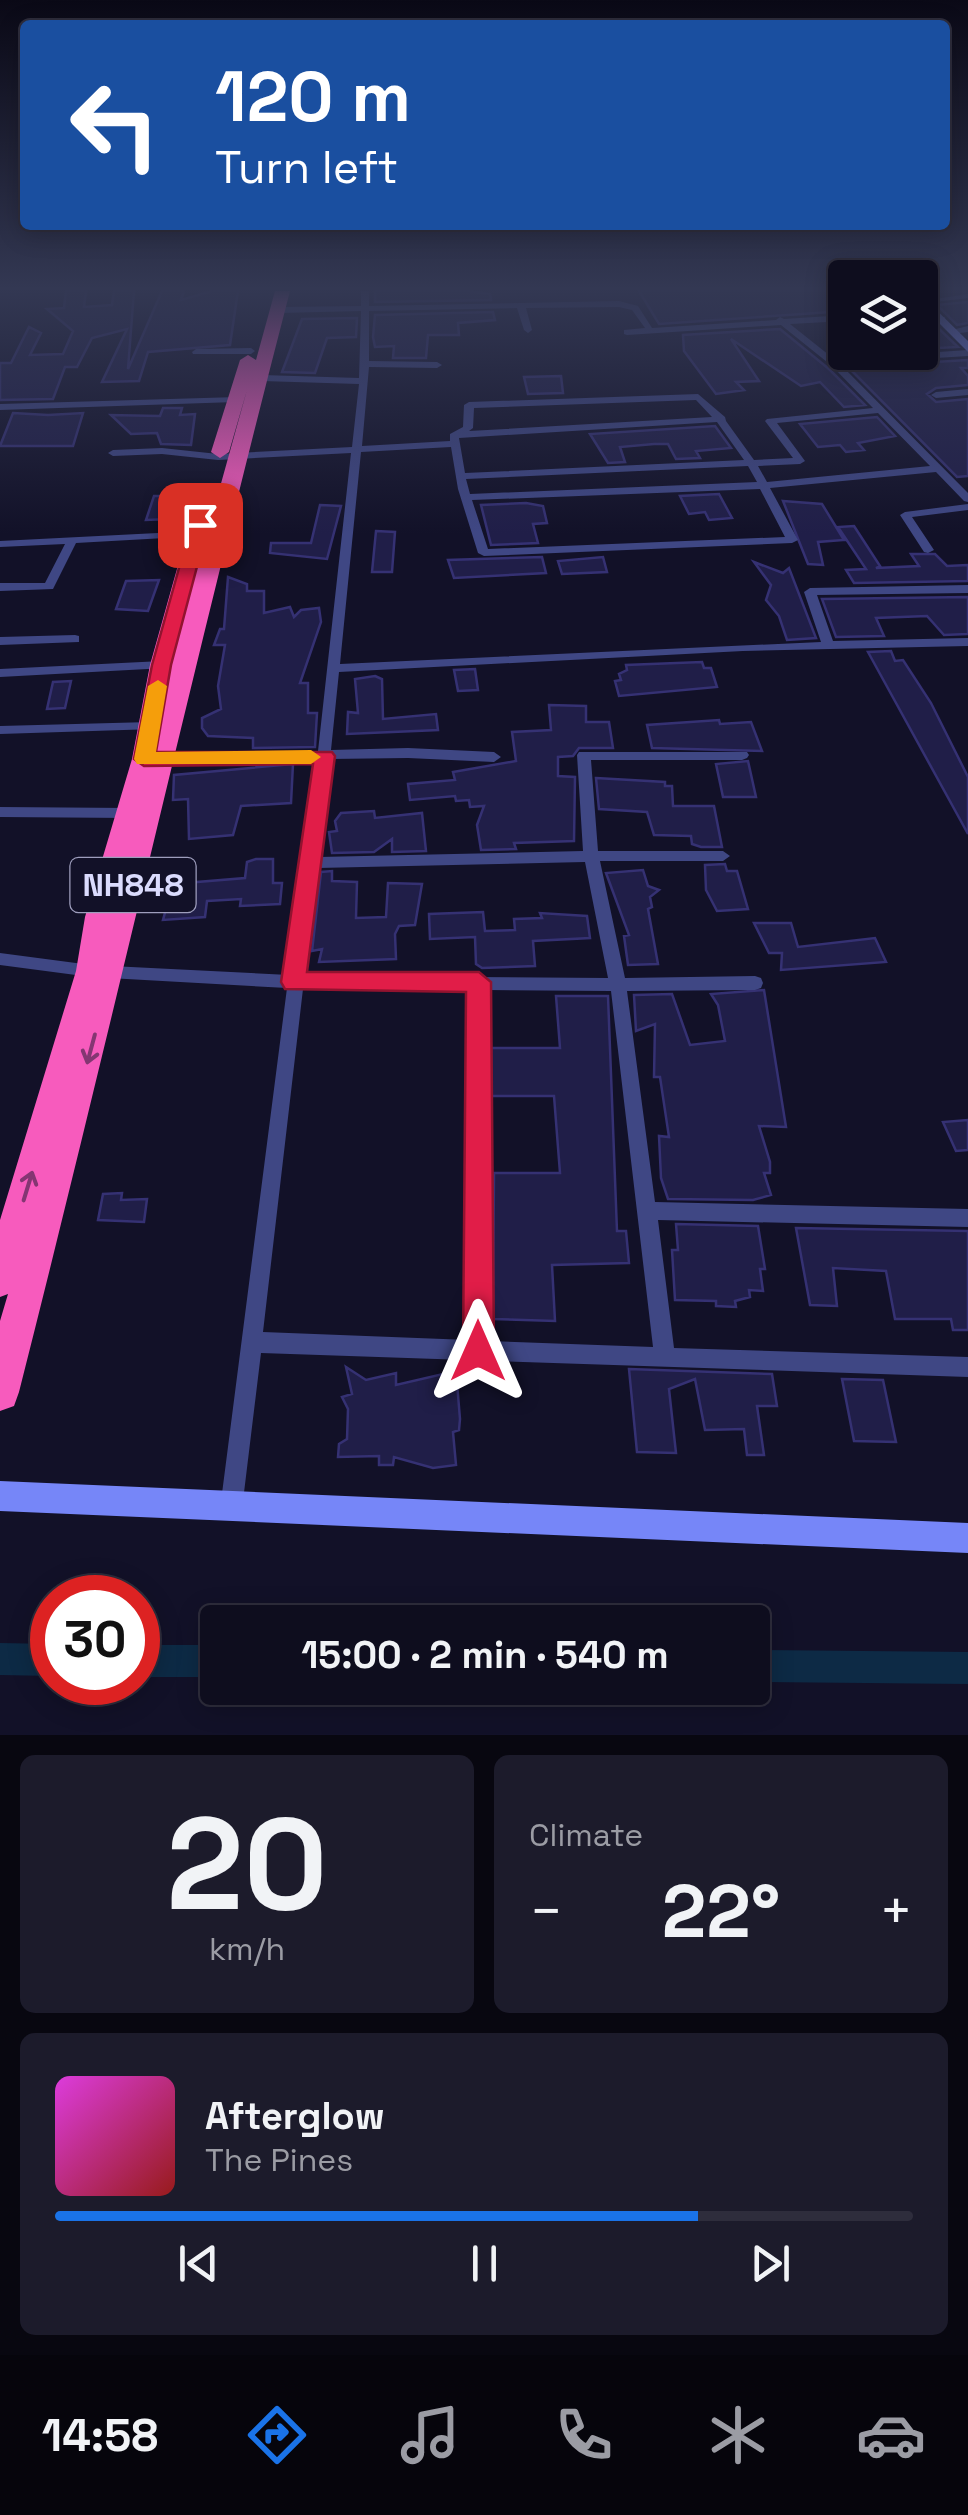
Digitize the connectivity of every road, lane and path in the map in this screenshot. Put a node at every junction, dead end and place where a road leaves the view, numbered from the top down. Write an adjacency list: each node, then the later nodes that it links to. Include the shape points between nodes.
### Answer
1 (251, 372): 6 (highway, NH848)
2 (256, 372): 6 (highway, NH848)
3 (364, 372): 5 (street)
4 (842, 372): 10 (street)
5 (364, 381): 6 (street); 13 (street)
6 (251, 392): 9 (street); 15 (highway, NH848)
7 (968, 392): 8 (street)
8 (936, 395)
9 (0, 407)
10 (881, 410): 16 (street, via 770,421 800,460); 17 (street)
11 (722, 420): 12 (street); 12 (street, via 698,398 684,396 469,405 468,428); 16 (street)
12 (455, 440): 13 (street); 18 (street)
13 (356, 450): 15 (street); 34 (street)
14 (114, 453): 15 (street)
15 (228, 457): 23 (highway, NH848); 41 (highway, NH848)
16 (751, 464): 18 (street); 19 (street)
17 (936, 469): 19 (street); 21 (street)
18 (461, 476): 20 (street)
19 (764, 485): 20 (street); 20 (street, via 792,540 484,552)
20 (468, 497)
21 (968, 499)
22 (968, 507): 26 (street, via 905,515)
23 (197, 534): 24 (street); 33 (highway, NH848)
24 (72, 541): 25 (street); 27 (street, via 49,587)
25 (0, 544)
26 (928, 550)
27 (0, 587)
28 (968, 589): 32 (street, via 810,592)
29 (75, 639): 30 (street)
30 (0, 641)
31 (968, 642): 32 (street)
32 (828, 645): 34 (street)
33 (162, 665): 35 (street); 36 (highway, NH848)
34 (333, 668): 38 (street)
35 (0, 673)
36 (150, 726): 37 (street); 41 (highway, NH848)
37 (0, 730)
38 (324, 756): 40 (street); 41 (street); 46 (street)
39 (742, 756): 44 (street, via 584,756)
40 (494, 757)
41 (154, 759): 43 (highway, NH848); 48 (highway, NH848)
42 (0, 812): 43 (street)
43 (130, 812): 48 (highway, NH848, via 100,917)
44 (592, 856): 45 (street); 46 (street); 52 (street)
45 (723, 856)
46 (311, 862): 49 (street)
47 (0, 960): 48 (street)
48 (101, 972): 49 (street); 55 (highway, NH848, one-way to 48); 60 (highway, NH848, one-way to 60)
49 (294, 982): 50 (street); 56 (street)
50 (479, 982): 52 (street); 57 (street)
51 (756, 983): 52 (street)
52 (618, 986): 53 (street)
53 (647, 1211): 54 (street); 58 (street)
54 (968, 1218)
55 (0, 1279)
56 (251, 1342): 57 (street); 62 (street)
57 (478, 1351): 58 (street)
58 (665, 1358): 59 (street)
59 (968, 1367)
60 (0, 1392)
61 (0, 1496): 62 (street)
62 (230, 1509): 63 (street)
63 (968, 1538)

